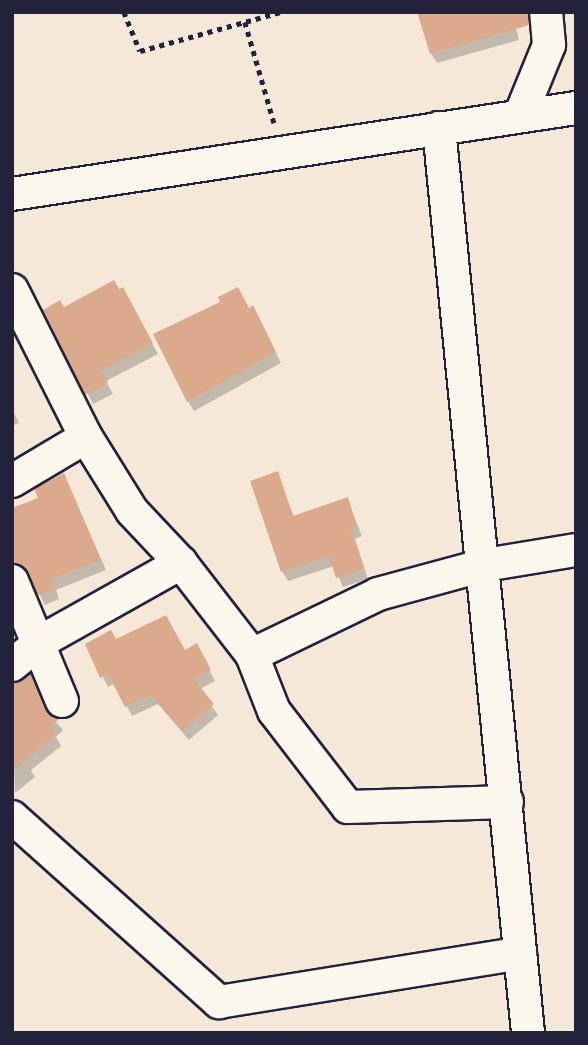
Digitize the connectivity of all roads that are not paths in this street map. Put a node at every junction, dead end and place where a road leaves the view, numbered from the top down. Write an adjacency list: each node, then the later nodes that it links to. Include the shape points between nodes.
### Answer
1 (546, 12): 3 (street, via 549,45)
2 (576, 108): 3 (street)
3 (520, 116): 4 (street)
4 (439, 128): 5 (street); 11 (street)
5 (12, 194)
6 (12, 290): 7 (street)
7 (86, 437): 8 (street); 10 (street, via 132,511)
8 (12, 481)
9 (576, 550): 11 (street)
10 (181, 563): 13 (street); 14 (street)
11 (485, 565): 14 (street, via 377,594); 17 (street)
12 (12, 581): 13 (street)
13 (40, 642): 15 (street); 16 (street)
14 (252, 654): 17 (street, via 274,711 348,807)
15 (12, 664)
16 (62, 701)
17 (506, 802): 19 (street)
18 (12, 817): 19 (street, via 219,1002)
19 (520, 953): 20 (street)
20 (528, 1033)

